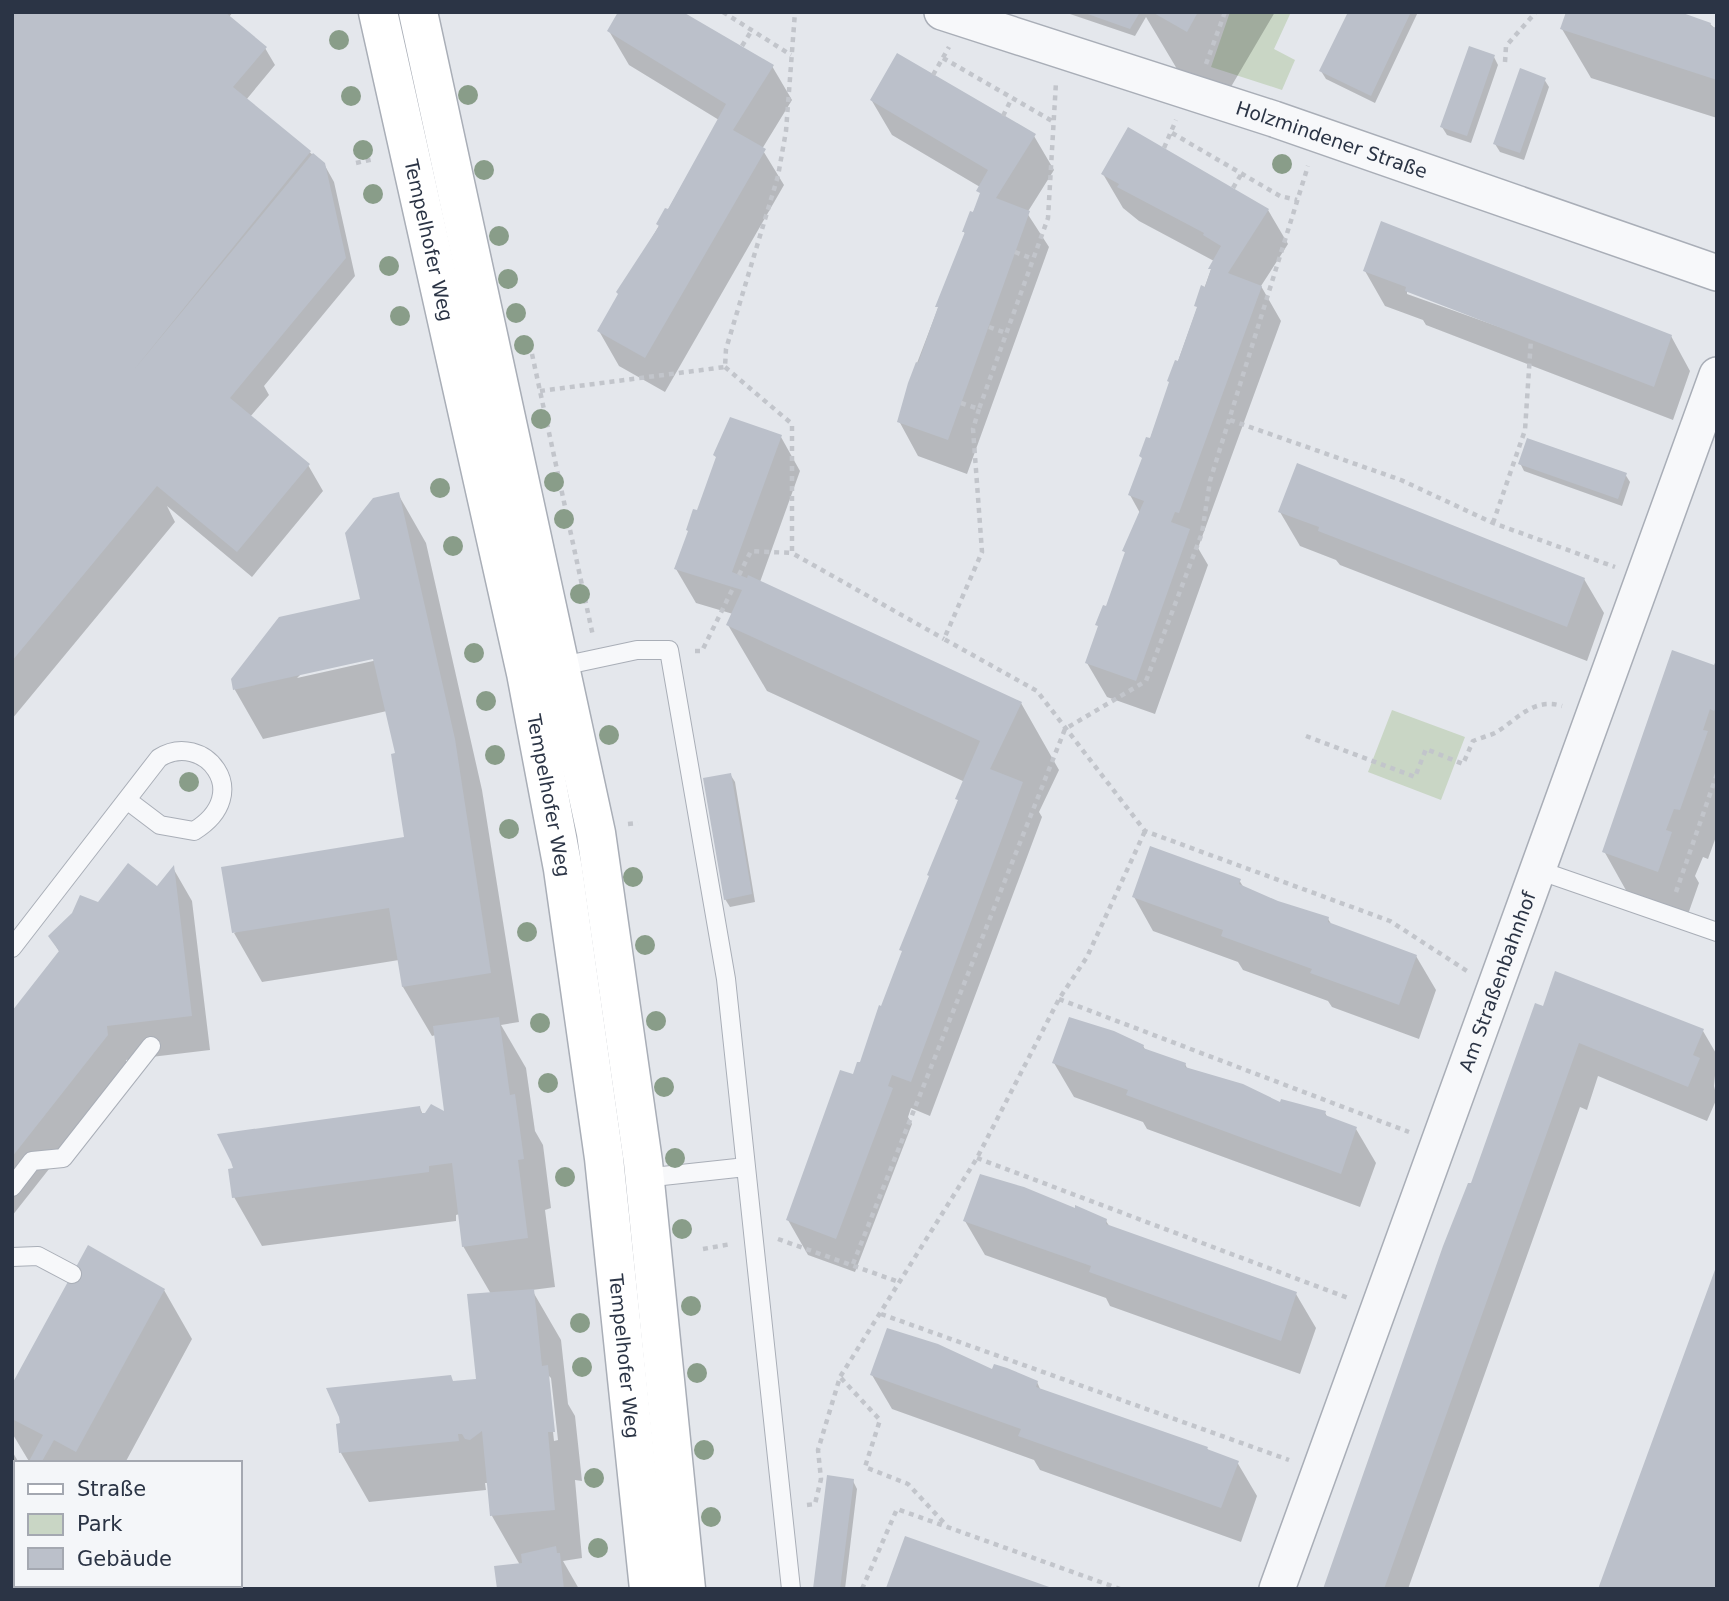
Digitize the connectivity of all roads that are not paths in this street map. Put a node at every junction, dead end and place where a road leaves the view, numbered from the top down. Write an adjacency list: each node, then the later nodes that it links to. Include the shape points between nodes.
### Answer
1 (378, 12): 12 (street, Tempelhofer Weg, via 526,673)
2 (418, 12): 6 (street, Tempelhofer Weg)
3 (948, 26): 4 (street, Holzmindener Straße, via 1274,119)
4 (1716, 271)
5 (1717, 375): 8 (street, Am Straßenbahnhof)
6 (562, 666): 11 (street, Tempelhofer Weg, via 596,833); 14 (lane, via 637,650 669,650 726,979)
7 (127, 800): 7 (lane, via 160,825 194,831 211,820 223,802 222,777 207,759 187,751 168,753); 10 (lane)
8 (1538, 870): 9 (lane); 22 (street, Am Straßenbahnhof)
9 (1717, 932)
10 (12, 948)
11 (626, 1027): 12 (street); 15 (street, Tempelhofer Weg)
12 (588, 1034): 19 (street, Tempelhofer Weg, via 616,1255)
13 (151, 1046): 16 (lane, via 63,1158 32,1161)
14 (746, 1167): 15 (lane); 21 (lane)
15 (645, 1178): 20 (street, Tempelhofer Weg)
16 (12, 1187)
17 (12, 1257): 18 (lane, via 38,1256)
18 (72, 1274)
19 (649, 1589)
20 (686, 1589)
21 (791, 1589)
22 (1277, 1589)

